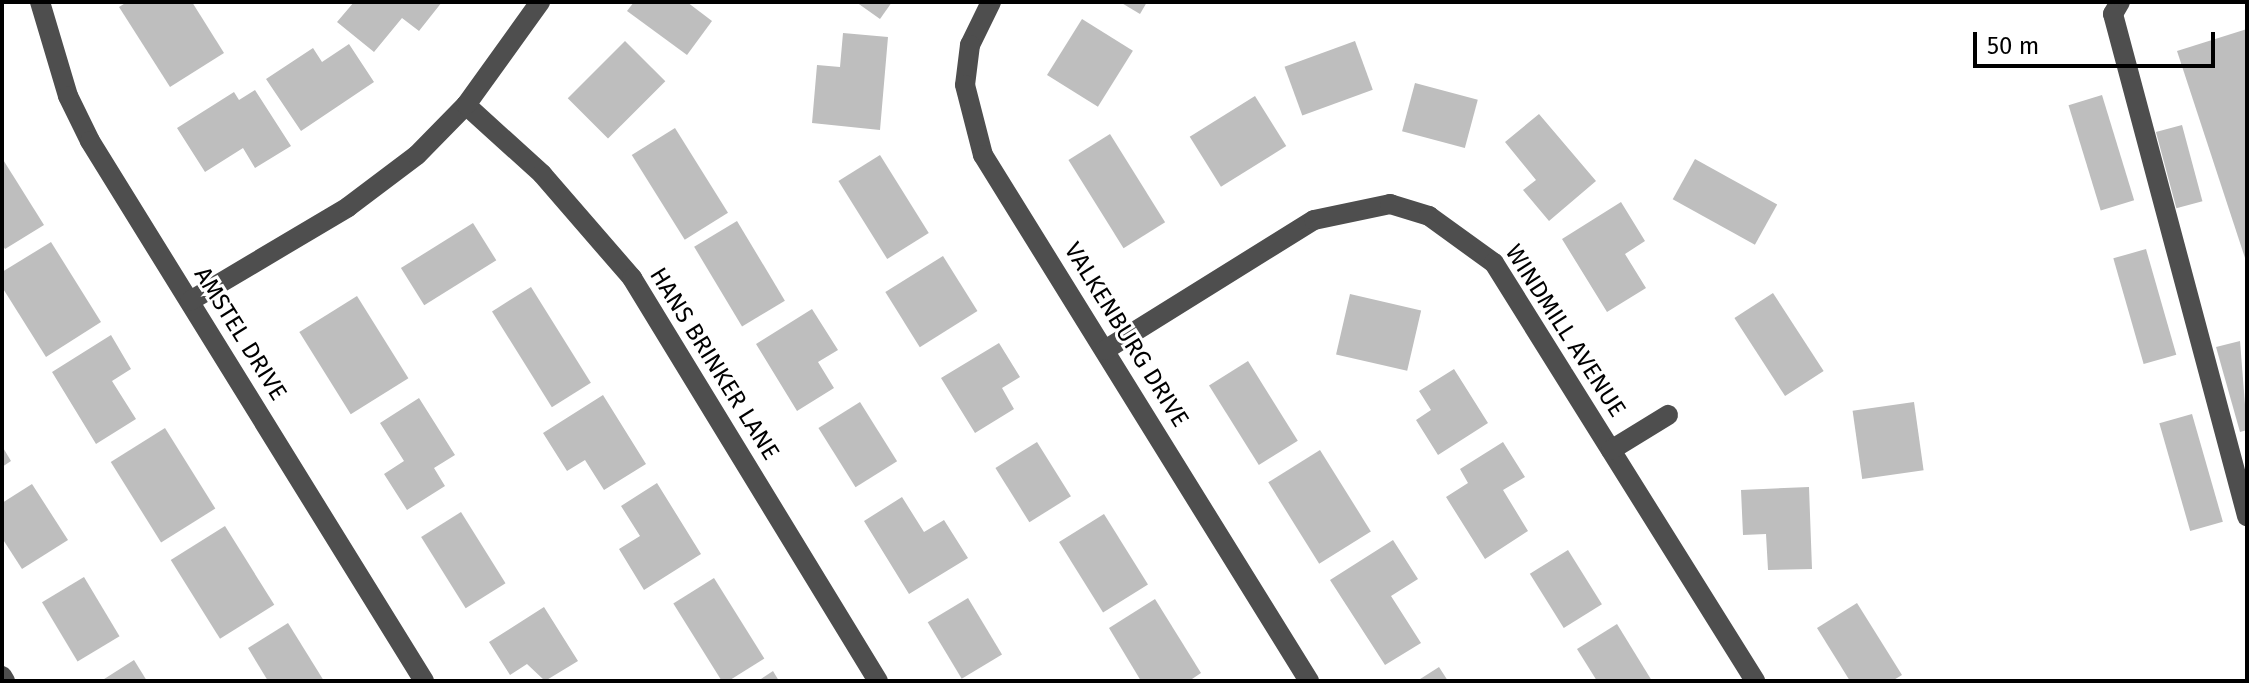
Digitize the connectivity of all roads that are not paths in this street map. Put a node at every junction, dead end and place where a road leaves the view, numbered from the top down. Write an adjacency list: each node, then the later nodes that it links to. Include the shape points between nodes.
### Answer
1 (40, 2): 6 (street, AMSTEL DRIVE, via 85,130)
2 (540, 2): 5 (street)
3 (991, 2): 7 (street, VALKENBURG DRIVE, via 970,45 970,119 983,155)
4 (2120, 2): 10 (street, via 2113,14)
5 (466, 105): 6 (street, via 417,155 348,207); 13 (street, HANS BRINKER LANE, via 561,194 632,278)
6 (190, 301): 12 (street, AMSTEL DRIVE)
7 (1105, 350): 9 (street, WINDMILL AVENUE, via 1314,220 1390,204 1464,236 1494,263); 14 (street, VALKENBURG DRIVE)
8 (1668, 415): 9 (street)
9 (1611, 450): 15 (street, WINDMILL AVENUE)
10 (2243, 484): 11 (street)
11 (2247, 516)
12 (424, 681)
13 (878, 681)
14 (1309, 681)
15 (1755, 681)

